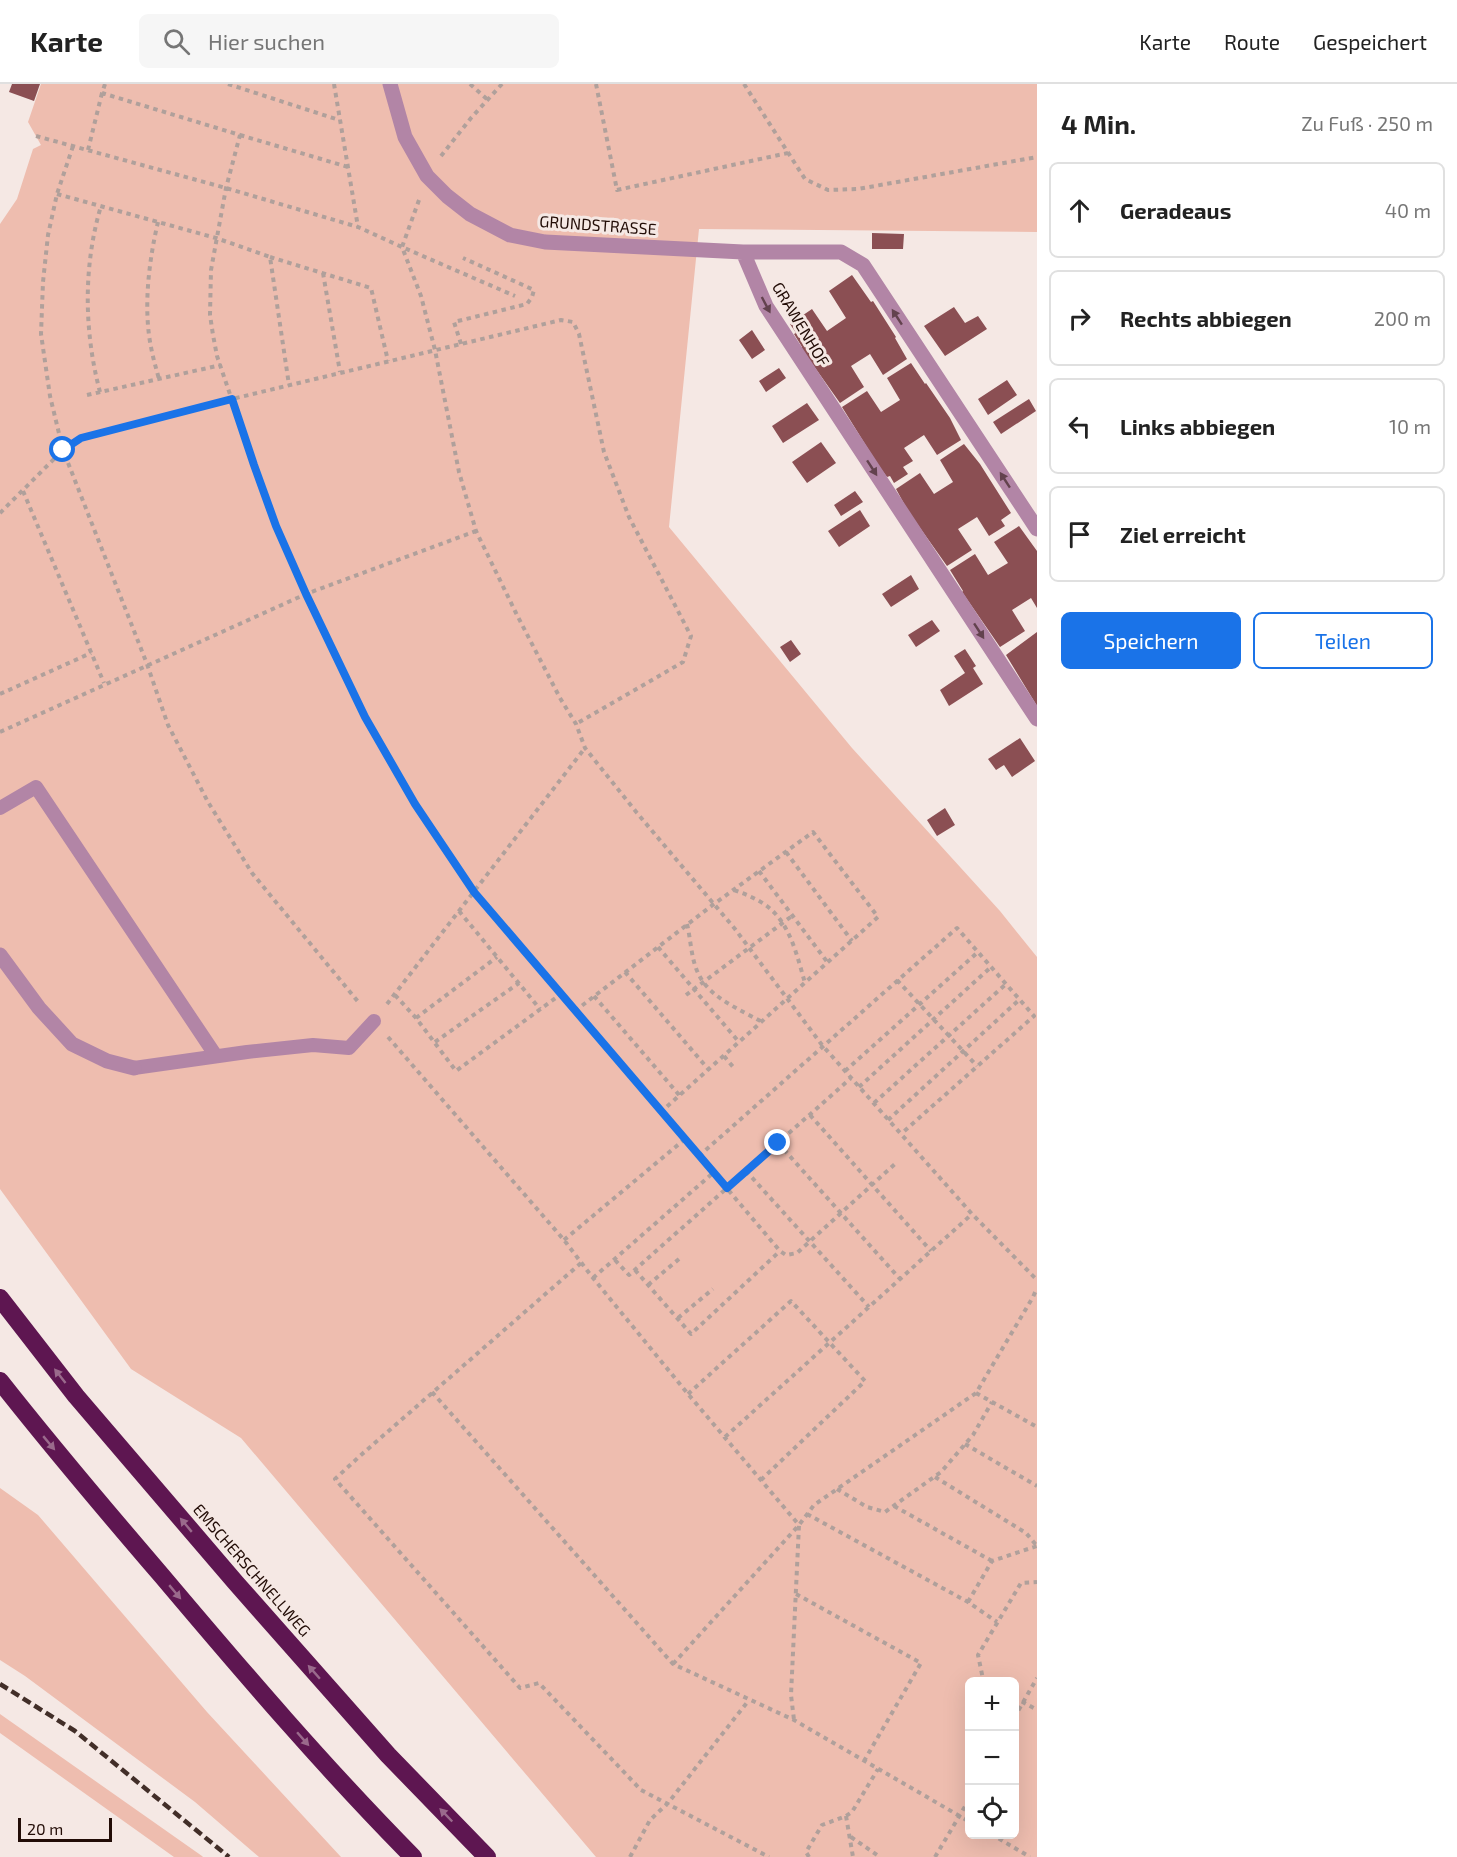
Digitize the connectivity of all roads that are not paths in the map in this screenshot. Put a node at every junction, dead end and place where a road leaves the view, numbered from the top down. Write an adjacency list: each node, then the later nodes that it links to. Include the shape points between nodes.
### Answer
1 (390, 84): 2 (street, GRUNDSTRASSE, via 405,137 428,176 470,214 510,234 545,242)
2 (742, 252): 3 (street, one-way to 2, via 863,265 841,252); 4 (street, GRAWENHOF, one-way to 4, via 766,306)
3 (1037, 529)
4 (1037, 719)
5 (0, 808): 8 (lane, via 36,787)
6 (0, 955): 9 (street, via 39,1008 72,1044 107,1061)
7 (374, 1021): 8 (lane, via 349,1048 313,1046)
8 (216, 1056): 9 (lane)
9 (134, 1068)
10 (0, 1298): 13 (highway, EMSCHERSCHNELLWEG, one-way to 10, via 388,1755 236,1583 76,1396)
11 (0, 1381): 12 (highway, one-way to 12, via 203,1625 351,1795)
12 (413, 1857)
13 (487, 1857)

